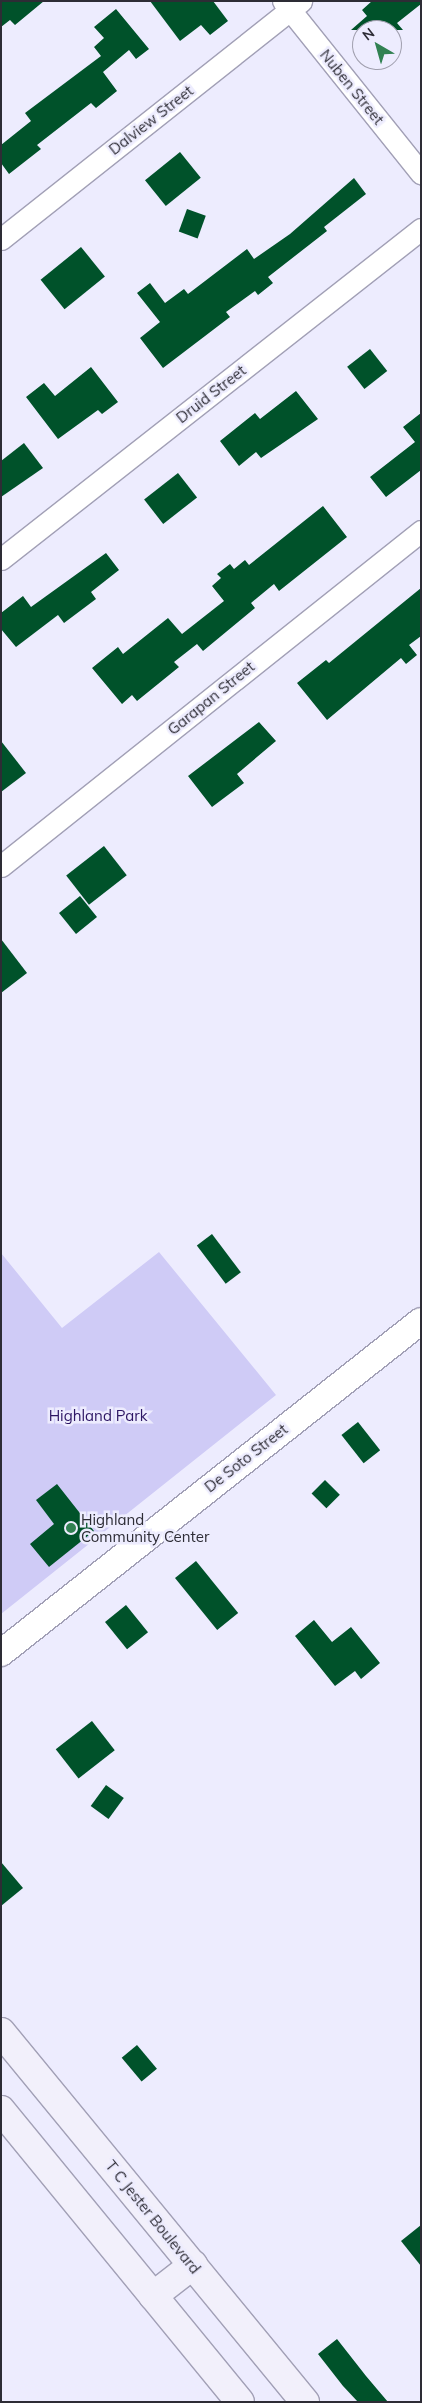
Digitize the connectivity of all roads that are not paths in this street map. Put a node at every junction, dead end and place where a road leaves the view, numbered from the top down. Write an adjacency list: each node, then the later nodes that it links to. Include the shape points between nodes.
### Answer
1 (291, 4): 2 (street, Nuben Street); 4 (street, Dalview Street)
2 (421, 173)
3 (421, 229): 6 (street, Druid Street)
4 (1, 239)
5 (421, 531): 7 (street, Garapan Street)
6 (1, 559)
7 (1, 866)
8 (421, 1321): 9 (street, De Soto Street)
9 (1, 1653)
10 (1, 2032): 12 (main road, T C Jester Boulevard)
11 (1, 2110): 13 (main road)
12 (193, 2265): 13 (main road); 15 (main road, T C Jester Boulevard)
13 (154, 2296): 14 (main road)
14 (240, 2402)
15 (305, 2402)

